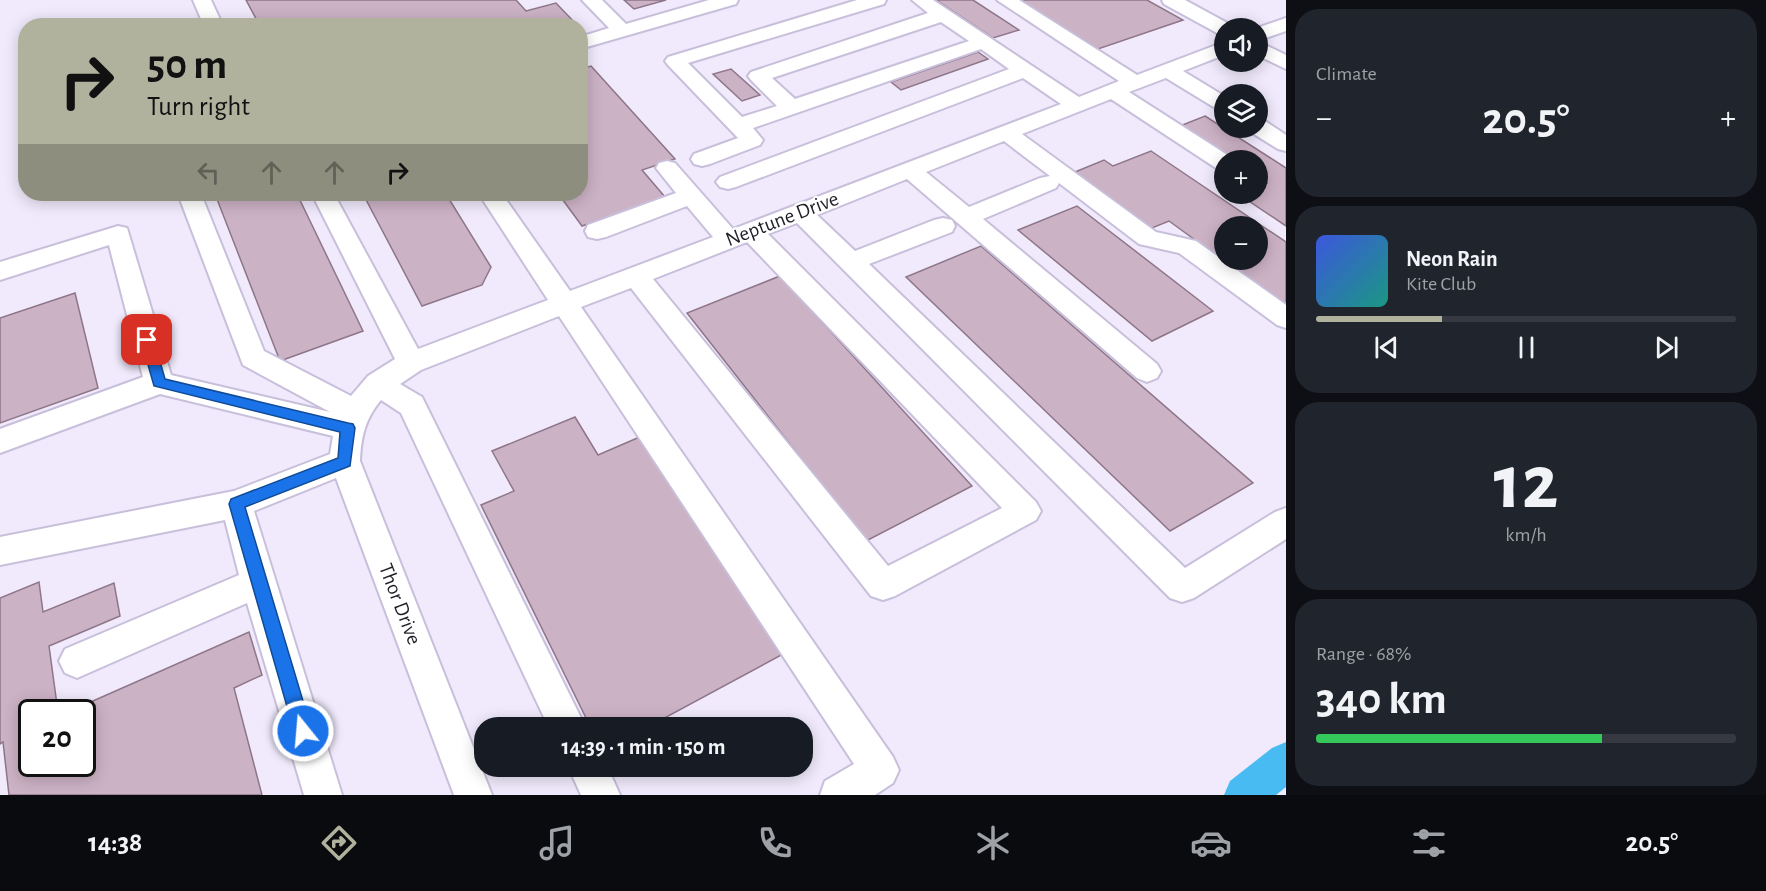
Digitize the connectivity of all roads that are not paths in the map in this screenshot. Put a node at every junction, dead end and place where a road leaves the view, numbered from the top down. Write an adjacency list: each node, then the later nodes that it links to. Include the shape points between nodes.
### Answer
1 (202, 0): 9 (street)
2 (591, 0): 12 (street)
3 (729, 0): 12 (street)
4 (877, 0): 16 (street)
5 (921, 0): 8 (street)
6 (1006, 0): 23 (street)
7 (1171, 0): 10 (street)
8 (942, 15): 15 (street); 22 (street)
9 (210, 18)
10 (1214, 24)
11 (1286, 24): 13 (street)
12 (623, 31): 14 (street)
13 (1268, 31)
14 (588, 41)
15 (984, 42): 20 (street); 27 (street)
16 (724, 46): 22 (street); 28 (street, via 675,62)
17 (1214, 52): 21 (street, Neptune Drive)
18 (1268, 53): 19 (street)
19 (1286, 63)
20 (1024, 70): 26 (street); 36 (street)
21 (1168, 70): 23 (street, Neptune Drive); 25 (street)
22 (758, 76): 27 (street)
23 (1136, 83): 24 (street, Neptune Drive)
24 (1113, 92): 26 (street, Neptune Drive); 32 (street)
25 (1214, 99)
26 (1077, 105): 29 (street, Neptune Drive)
27 (792, 108): 28 (street)
28 (738, 126): 33 (street, via 752,140)
29 (1007, 133): 35 (street, Neptune Drive); 50 (street, via 1148,238 1187,247)
30 (1268, 133): 31 (street)
31 (1286, 144)
32 (1214, 157)
33 (702, 159)
34 (667, 168): 38 (street)
35 (910, 170): 42 (street, Neptune Drive); 43 (street)
36 (728, 182)
37 (1048, 183): 43 (street)
38 (691, 196): 44 (street); 45 (street)
39 (192, 201): 55 (street, via 253,358)
40 (327, 201): 51 (street)
41 (495, 201): 49 (street)
42 (800, 212): 45 (street, Neptune Drive); 46 (street)
43 (954, 222): 46 (street); 52 (street)
44 (597, 231)
45 (740, 236): 48 (street, Neptune Drive); 48 (street, via 1025,511 883,585)
46 (850, 262): 59 (street, via 1182,587)
47 (0, 271): 53 (street, via 118,234)
48 (636, 276): 49 (street, Neptune Drive)
49 (565, 303): 51 (street, Neptune Drive); 68 (street, via 880,770)
50 (1286, 318)
51 (411, 363): 54 (street, Neptune Drive)
52 (1147, 371)
53 (159, 383): 55 (street); 56 (street)
54 (378, 384): 55 (street, Neptune Drive); 63 (street, via 412,405)
55 (351, 420): 57 (street, Thor Drive)
56 (0, 441)
57 (345, 461): 58 (street); 66 (street, Thor Drive)
58 (236, 504): 60 (street); 61 (street)
59 (1286, 522)
60 (0, 551)
61 (258, 583): 62 (street); 65 (street)
62 (77, 661)
63 (563, 717)
64 (592, 777): 67 (street)
65 (322, 795)
66 (473, 795)
67 (601, 795)
68 (839, 795)

